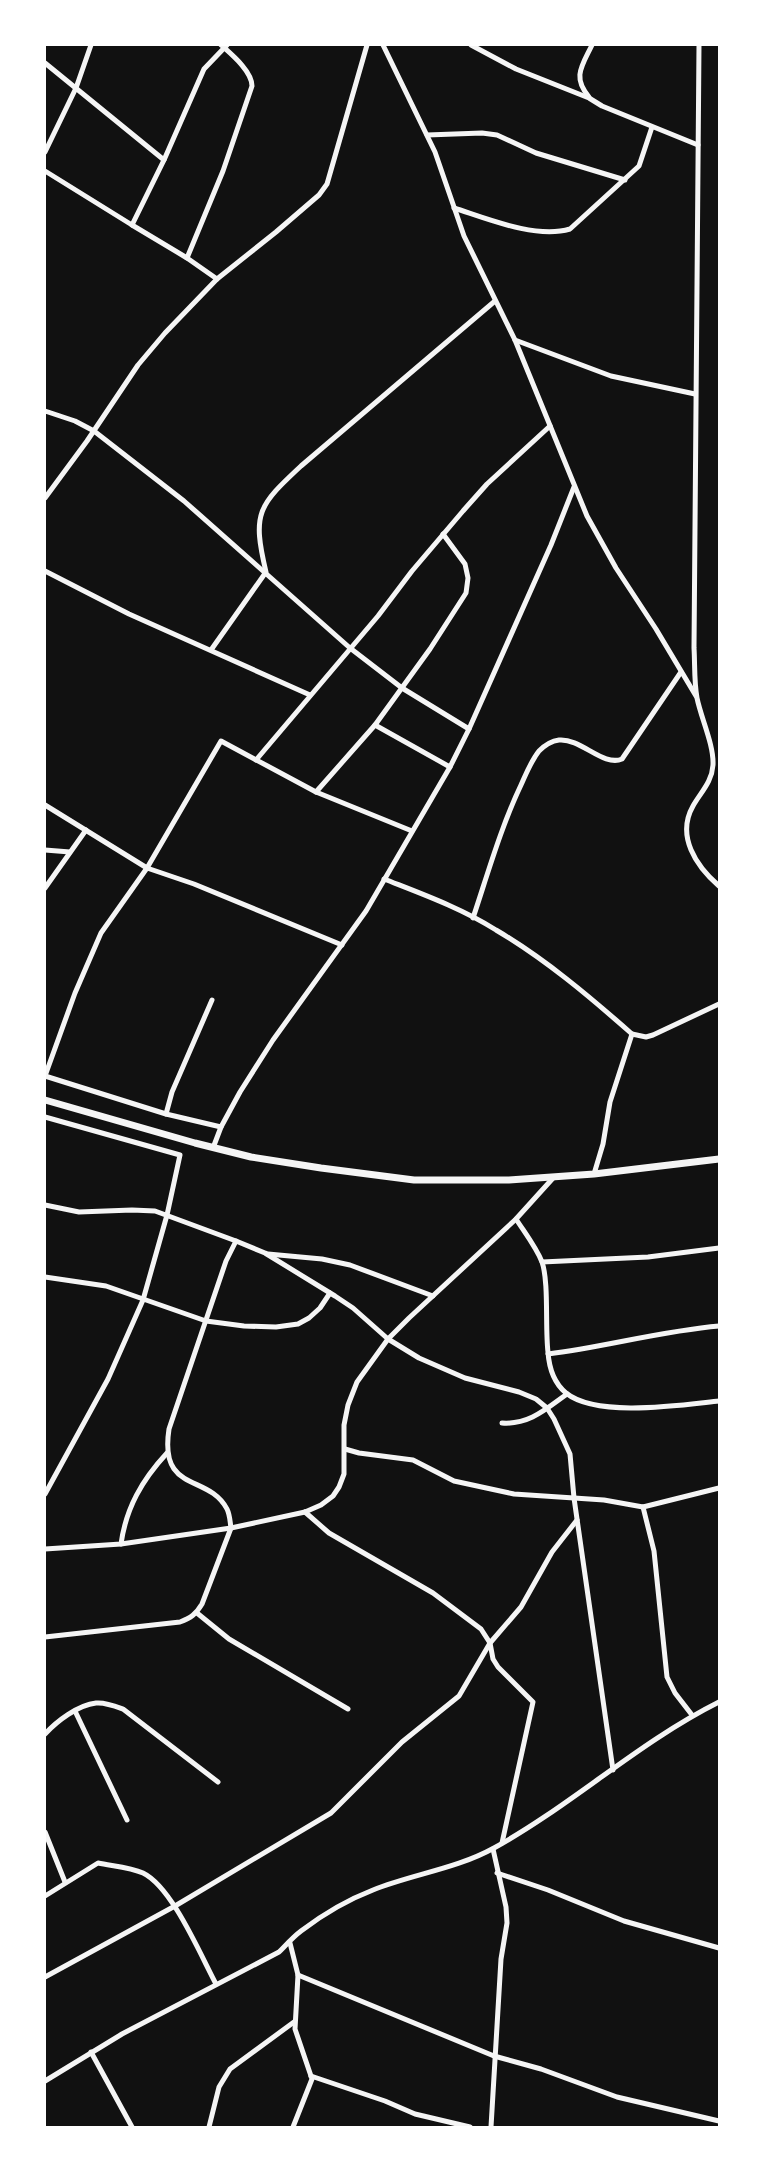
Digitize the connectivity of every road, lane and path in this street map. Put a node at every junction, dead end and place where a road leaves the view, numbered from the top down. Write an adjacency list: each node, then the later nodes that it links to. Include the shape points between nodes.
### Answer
1 (91, 45): 9 (street)
2 (366, 45): 21 (street, via 327,184 319,195)
3 (383, 45): 12 (street)
4 (471, 45): 10 (street, via 516,69)
5 (592, 45): 10 (street, via 582,65 579,81)
6 (699, 45): 13 (street)
7 (224, 46): 15 (street, via 204,69); 20 (street, via 246,72 252,86 223,171)
8 (45, 63): 9 (street)
9 (76, 88): 14 (street); 15 (street)
10 (589, 98): 11 (street)
11 (652, 127): 13 (street); 17 (street, via 639,166)
12 (427, 135): 17 (street, via 497,135 536,153); 18 (street)
13 (698, 145): 24 (street)
14 (45, 152)
15 (164, 160): 19 (street)
16 (45, 171): 19 (street)
17 (625, 180): 18 (street, via 570,229 557,233 540,232)
18 (454, 208): 22 (street)
19 (132, 225): 20 (street)
20 (187, 258): 21 (street)
21 (217, 280): 27 (street, via 138,365)
22 (495, 301): 23 (street); 32 (street, via 276,489 262,510 258,530)
23 (515, 340): 24 (street, via 611,376); 26 (street)
24 (695, 394): 38 (street)
25 (45, 411): 27 (street)
26 (550, 426): 28 (street); 30 (street, via 487,484)
27 (94, 431): 29 (street); 32 (street, via 184,501)
28 (574, 487): 35 (street, via 611,560); 40 (street)
29 (45, 498)
30 (443, 534): 33 (street); 36 (street, via 465,564 468,578 466,593)
31 (45, 571): 34 (street, via 129,614)
32 (266, 572): 33 (street); 34 (street)
33 (350, 648): 36 (street); 37 (street)
34 (211, 650): 37 (street)
35 (681, 672): 38 (street); 53 (street, via 622,759 609,760 565,740 555,741 540,751 509,810)
36 (402, 688): 39 (street); 40 (street)
37 (310, 695): 41 (street)
38 (696, 696): 51 (street, via 713,764 710,780 692,807 686,823 686,837 691,852)
39 (375, 725): 42 (street); 43 (street)
40 (469, 729): 42 (street)
41 (256, 760): 43 (street); 49 (street, via 221,741)
42 (450, 767): 46 (street)
43 (316, 792): 46 (street)
44 (45, 805): 45 (street)
45 (86, 830): 48 (street); 49 (street)
46 (412, 831): 50 (street)
47 (45, 850): 48 (street)
48 (70, 852): 52 (street)
49 (147, 868): 54 (street); 58 (street, via 100,933)
50 (384, 879): 53 (street); 54 (street)
51 (719, 886)
52 (45, 888)
53 (473, 918): 57 (street, via 495,929 563,976)
54 (342, 945): 62 (street, via 273,1040)
55 (212, 1000): 60 (street, via 172,1092)
56 (719, 1004): 57 (street, via 653,1035)
57 (632, 1034): 65 (street, via 610,1102)
58 (45, 1076): 60 (street)
59 (45, 1100): 63 (main road)
60 (166, 1114): 62 (street)
61 (45, 1117): 68 (street, via 180,1155)
62 (221, 1127): 63 (street)
63 (213, 1148): 66 (main road, via 251,1157 414,1180)
64 (719, 1159): 65 (main road)
65 (594, 1174): 66 (main road)
66 (554, 1176): 69 (street)
67 (45, 1204): 68 (street, via 79,1212 144,1210)
68 (167, 1214): 70 (street); 77 (street)
69 (516, 1219): 73 (street); 76 (street)
70 (236, 1241): 72 (street); 78 (street)
71 (719, 1248): 73 (street, via 648,1257)
72 (265, 1254): 75 (street); 76 (street, via 345,1263)
73 (542, 1262): 81 (street)
74 (45, 1278): 77 (street, via 106,1286)
75 (330, 1293): 78 (street, via 310,1318 298,1324 244,1326); 80 (street, via 353,1308)
76 (433, 1296): 80 (street)
77 (143, 1300): 78 (street); 89 (street, via 108,1379)
78 (206, 1321): 87 (street, via 169,1429)
79 (719, 1326): 81 (street, via 654,1334 594,1348)
80 (388, 1339): 84 (street, via 435,1366 473,1381 527,1395); 86 (street, via 357,1382 351,1397 344,1425)
81 (548, 1354): 82 (street, via 556,1380)
82 (567, 1394): 83 (street, via 596,1404 622,1408); 84 (street)
83 (719, 1401)
84 (547, 1408): 85 (street, via 524,1422); 90 (street, via 570,1454)
85 (502, 1423)
86 (345, 1449): 90 (street, via 359,1454 413,1460 454,1481 480,1488); 92 (street, via 340,1487 333,1496)
87 (167, 1453): 94 (street, via 178,1473 222,1502); 95 (street, via 151,1470 128,1510)
88 (719, 1488): 91 (street)
89 (45, 1494)
90 (574, 1498): 91 (street); 93 (street)
91 (643, 1507): 103 (street, via 654,1551 667,1677)
92 (305, 1512): 94 (street); 99 (street, via 330,1533 433,1594 481,1629)
93 (577, 1520): 99 (street, via 552,1552 521,1606); 105 (street)
94 (231, 1528): 95 (street); 97 (street)
95 (120, 1544): 96 (street)
96 (45, 1549)
97 (197, 1613): 98 (street, via 180,1622); 101 (street, via 229,1639)
98 (45, 1637)
99 (490, 1643): 109 (street, via 498,1667 533,1702); 114 (street, via 459,1696 402,1742 331,1813)
100 (719, 1702): 103 (street)
101 (348, 1710)
102 (75, 1711): 104 (street); 106 (street, via 96,1703 123,1709); 107 (street)
103 (692, 1716): 105 (street)
104 (46, 1731)
105 (613, 1770): 109 (street)
106 (218, 1782)
107 (127, 1820)
108 (45, 1832): 112 (street)
109 (502, 1843): 110 (street)
110 (493, 1849): 111 (street); 115 (street, via 467,1861 373,1890 317,1920)
111 (497, 1873): 116 (street, via 624,1921); 122 (street, via 507,1923 500,1959)
112 (65, 1882): 113 (street); 114 (street, via 98,1863 142,1872)
113 (45, 1896)
114 (174, 1906): 118 (street); 119 (street)
115 (290, 1942): 117 (street); 119 (street, via 263,1961)
116 (719, 1948)
117 (298, 1975): 120 (street); 122 (street)
118 (45, 1977)
119 (216, 1984): 121 (street)
120 (294, 2022): 123 (street); 127 (street, via 230,2069 219,2087)
121 (91, 2052): 124 (street); 126 (street)
122 (494, 2056): 125 (street, via 618,2097); 130 (street)
123 (311, 2076): 128 (street); 129 (street, via 420,2115)
124 (45, 2081)
125 (719, 2120)
126 (132, 2127)
127 (209, 2127)
128 (293, 2127)
129 (470, 2127)
130 (490, 2127)

